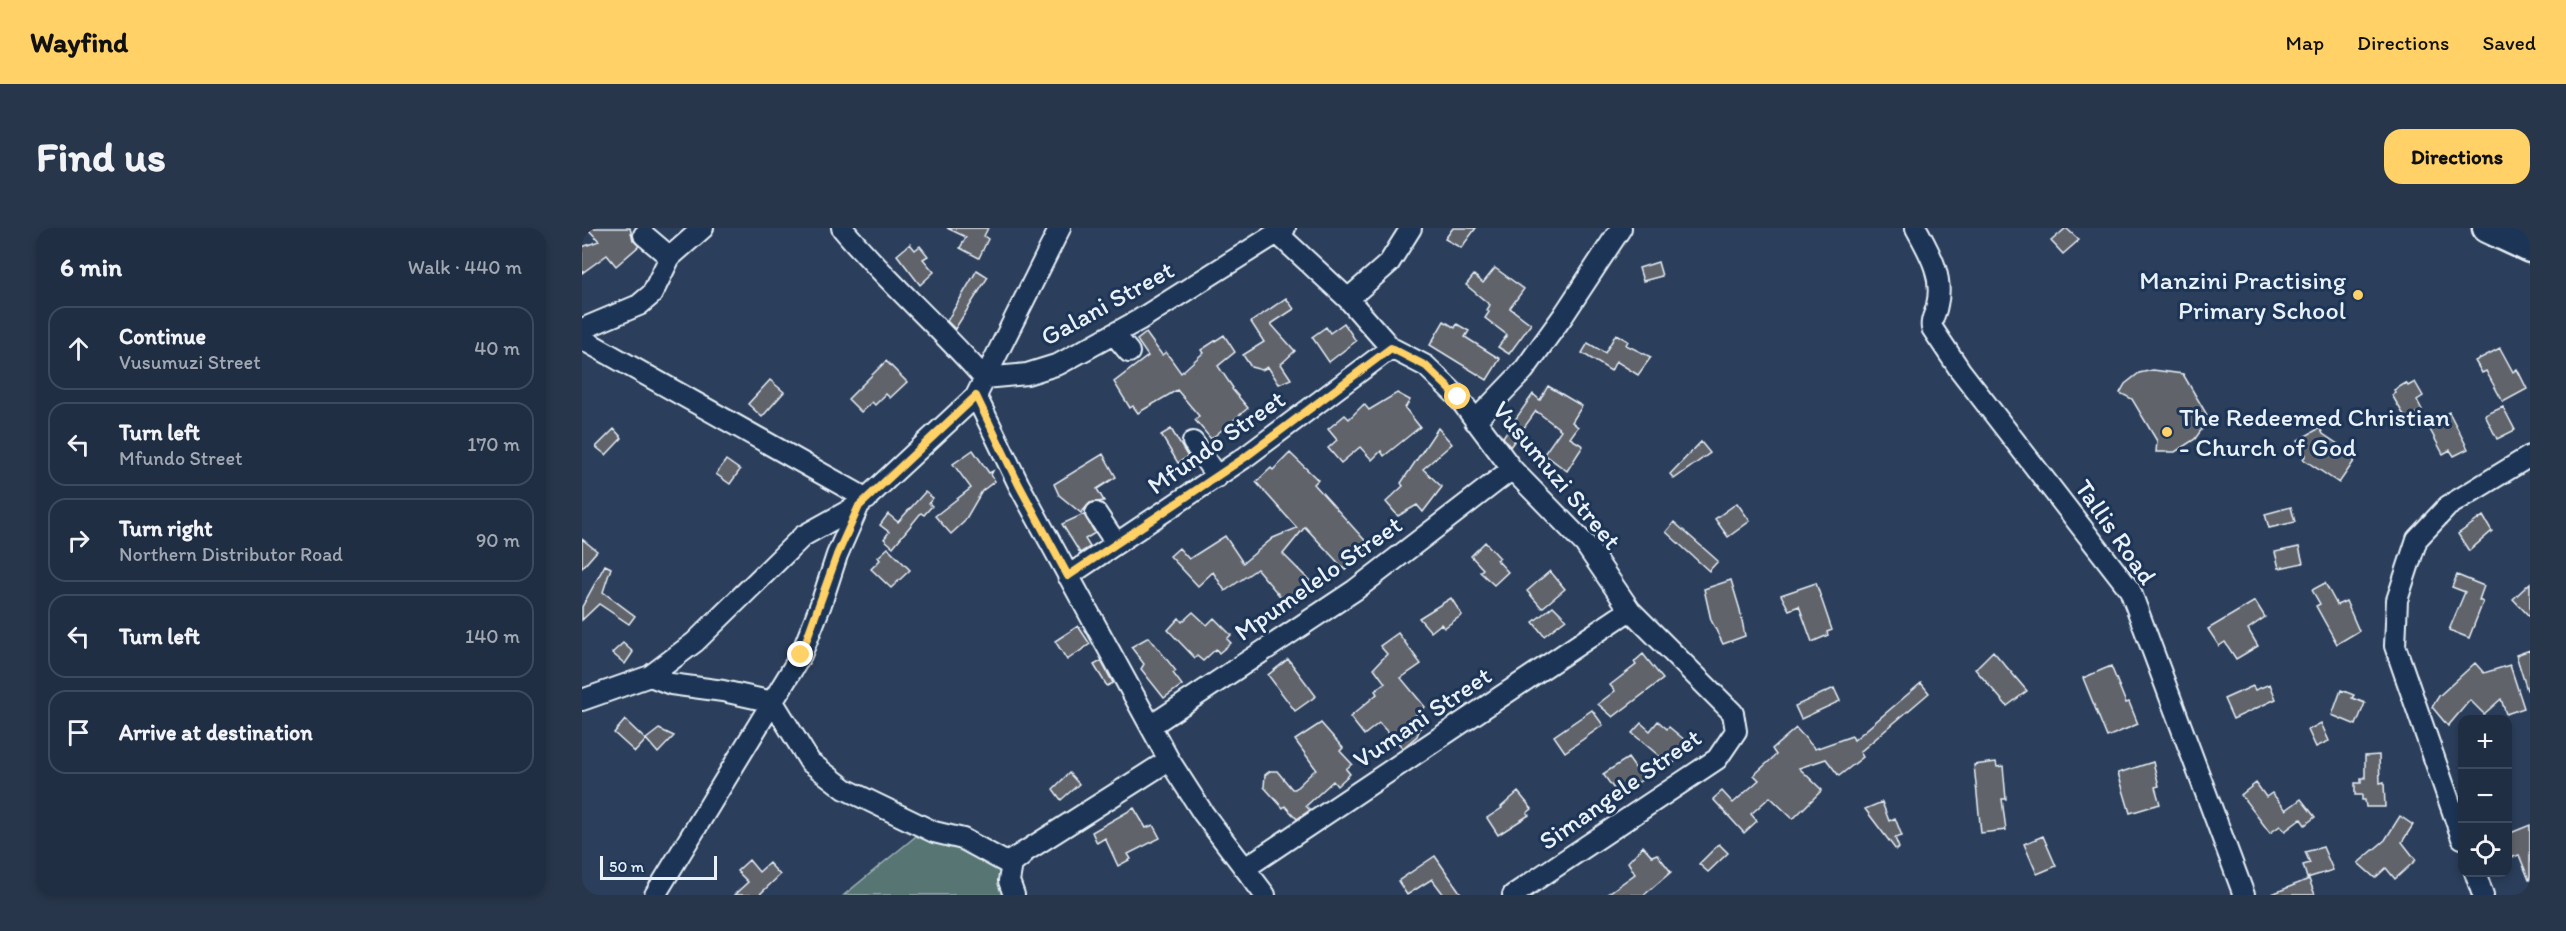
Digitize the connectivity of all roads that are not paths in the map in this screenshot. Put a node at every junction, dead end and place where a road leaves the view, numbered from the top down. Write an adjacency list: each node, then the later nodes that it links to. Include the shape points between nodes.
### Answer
1 (703, 228): 11 (street)
2 (842, 228): 18 (street, via 958,348)
3 (1060, 228): 18 (street)
4 (1411, 228): 12 (street, via 1389,263)
5 (1622, 228): 19 (street, via 1524,369)
6 (1916, 228): 43 (street, Tallis Road, via 1937,275 1938,305 1932,328 2130,590)
7 (2487, 228): 10 (highway)
8 (1282, 231): 12 (street, Vusumuzi Street); 14 (street, Galani Street)
9 (644, 234): 11 (street)
10 (2530, 248)
11 (670, 257): 13 (street, via 652,294 639,305)
12 (1348, 299): 16 (street, Vusumuzi Street)
13 (582, 329)
14 (1114, 334): 17 (street); 18 (street, Galani Street, via 1059,364)
15 (582, 339): 24 (street)
16 (1391, 348): 19 (street, Vusumuzi Street, via 1426,366 1458,397); 23 (street, Mfundo Street)
17 (1129, 352)
18 (980, 387): 24 (street); 27 (street, via 1019,485)
19 (1475, 421): 22 (street, Vusumuzi Street)
20 (1193, 442): 23 (street)
21 (2530, 456): 35 (street, via 2448,506 2416,539 2397,600 2395,646)
22 (1512, 469): 28 (street, Vusumuzi Street, via 1585,544); 33 (street, Mpumelelo Street, via 1355,590)
23 (1217, 477): 26 (street, Mfundo Street)
24 (863, 502): 29 (street, via 803,536 695,642); 31 (street, via 837,555 801,655)
25 (1096, 513): 26 (street)
26 (1116, 543): 27 (street, Mfundo Street)
27 (1068, 576): 33 (street)
28 (1630, 610): 32 (street, Vusumuzi Street); 37 (street, Vumani Street)
29 (650, 676): 30 (street); 31 (street, via 671,684)
30 (582, 700)
31 (773, 702): 36 (street, via 810,762 845,789 934,832 963,839 1007,863); 39 (street)
32 (1733, 713): 42 (street, Simangele Street, via 1736,731 1717,759)
33 (1152, 725): 34 (street)
34 (1169, 760): 36 (street); 37 (street)
35 (2458, 824)
36 (1031, 848): 40 (street, via 1012,864 1010,881)
37 (1245, 868): 41 (street)
38 (2476, 877): 44 (street)
39 (655, 895)
40 (1014, 895)
41 (1265, 895)
42 (1513, 895)
43 (2244, 895)
44 (2483, 895)

